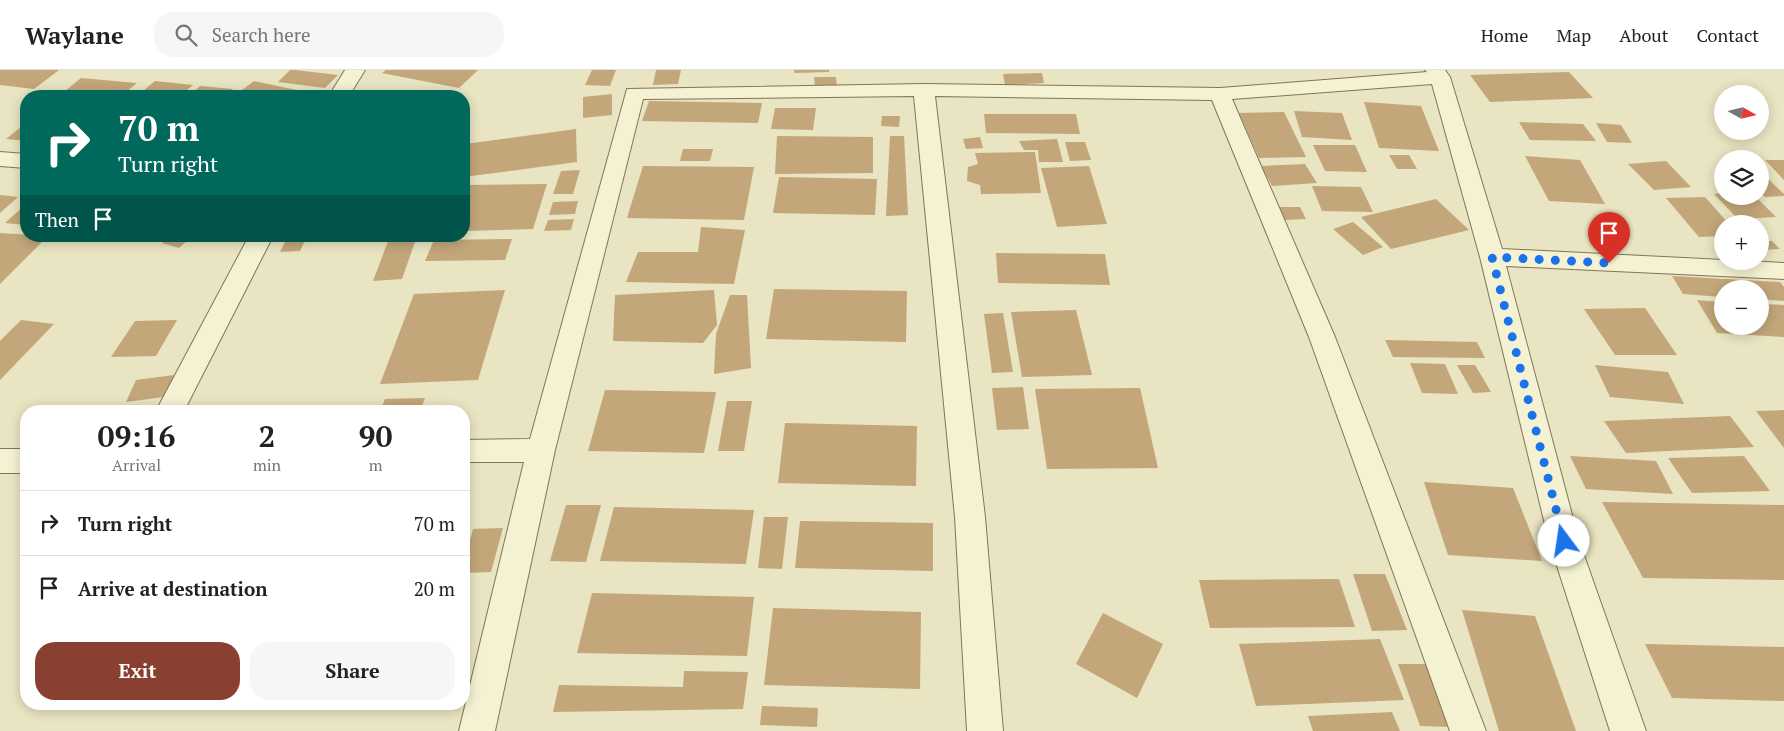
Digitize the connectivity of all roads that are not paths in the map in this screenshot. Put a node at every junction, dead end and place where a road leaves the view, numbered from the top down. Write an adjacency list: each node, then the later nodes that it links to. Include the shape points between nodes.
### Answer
1 (355, 70): 3 (street)
2 (1437, 74): 5 (street); 9 (street)
3 (343, 90)
4 (924, 90): 5 (street); 12 (street, via 636,85); 17 (street, via 970,517)
5 (1220, 94): 18 (street, via 1322,337)
6 (0, 159): 7 (street)
7 (20, 161)
8 (257, 242): 11 (street)
9 (1492, 257): 10 (street); 19 (street, via 1564,541)
10 (1784, 271)
11 (173, 405)
12 (541, 450): 13 (street); 16 (street)
13 (470, 451)
14 (0, 461): 15 (street)
15 (20, 461)
16 (477, 731)
17 (985, 731)
18 (1468, 731)
19 (1628, 731)

